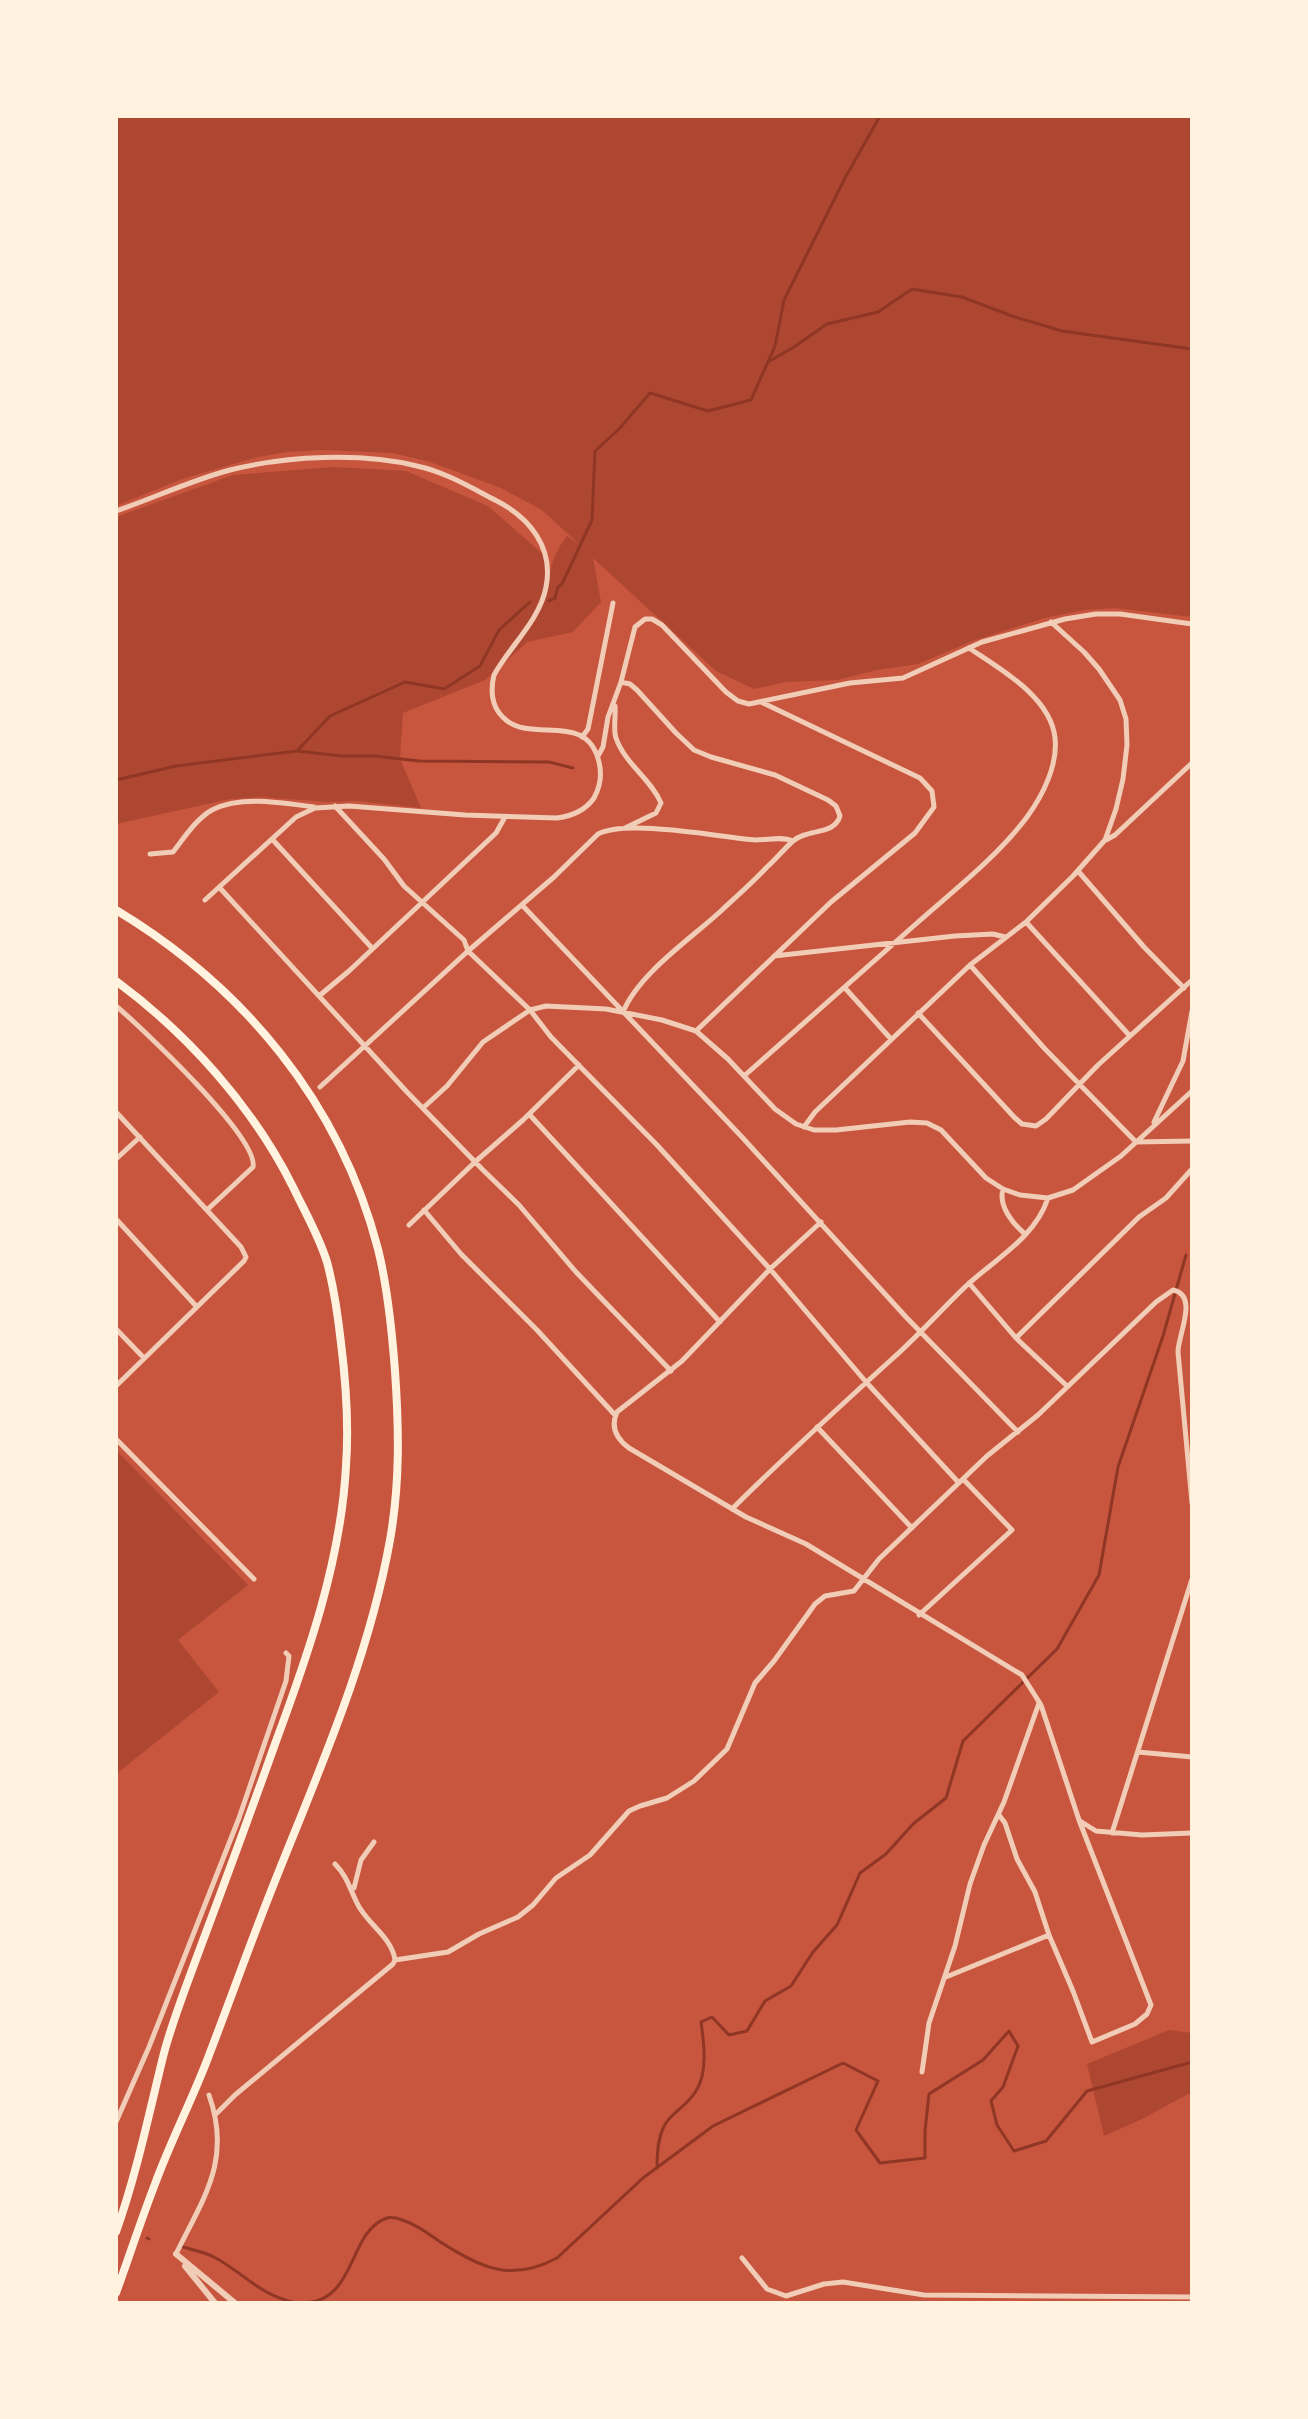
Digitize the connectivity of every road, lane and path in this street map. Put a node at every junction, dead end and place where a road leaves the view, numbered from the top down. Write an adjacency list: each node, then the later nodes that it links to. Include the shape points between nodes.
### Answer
1 (116, 511): 9 (street, via 229,470 317,457 417,465 464,484 522,517 541,542 547,567 540,606 494,675 496,708 518,727 566,730)
2 (613, 603): 9 (street, via 588,729)
3 (1051, 622): 4 (street, via 1106,614); 5 (street); 17 (street, via 1099,669 1126,719 1124,770)
4 (1192, 624)
5 (969, 648): 8 (street, via 903,678); 28 (street, via 1040,705 1055,738 1048,780 1025,820)
6 (621, 682): 7 (street); 8 (street, via 635,627 649,618 668,630 734,698 746,704); 18 (street, via 637,690 694,750 768,773 836,806 840,816 834,827)
7 (614, 701): 10 (street); 15 (street, via 615,737 661,803 656,813)
8 (760, 702): 31 (street, via 920,778 934,800 915,833)
9 (582, 737): 10 (street)
10 (598, 756): 14 (street, via 599,787 578,812 547,819)
11 (1192, 763): 17 (street)
12 (334, 805): 13 (street); 14 (street); 23 (street)
13 (315, 808): 16 (street); 19 (street, via 250,802 225,806 194,826 173,852)
14 (505, 817): 23 (street, via 496,833)
15 (623, 829): 18 (street); 24 (street, via 598,834)
16 (272, 839): 21 (street); 29 (street)
17 (1105, 840): 20 (street)
18 (793, 841): 41 (street, via 660,965)
19 (150, 854)
20 (1078, 871): 26 (street); 36 (street)
21 (219, 887): 22 (street); 37 (street)
22 (205, 900)
23 (422, 901): 29 (street); 30 (street, via 464,940)
24 (522, 905): 30 (street); 41 (street)
25 (116, 910): 116 (highway, via 182,954 226,993 284,1056 326,1122 361,1198 380,1258 393,1340 399,1463 383,1576 355,1674)
26 (1026, 922): 27 (street); 44 (street)
27 (1005, 937): 28 (street, via 979,934); 32 (street)
28 (894, 943): 31 (street); 35 (street)
29 (372, 948): 37 (street)
30 (468, 951): 39 (street); 46 (street)
31 (773, 956): 43 (street)
32 (970, 965): 42 (street); 49 (street)
33 (1192, 980): 36 (street)
34 (116, 981): 113 (highway, via 216,1075 285,1171 331,1278 347,1416 343,1501 314,1630 165,2050)
35 (845, 988): 45 (street); 48 (street)
36 (1184, 988): 44 (street)
37 (319, 996): 46 (street)
38 (116, 1006): 65 (street, via 200,1088 254,1158 252,1168)
39 (530, 1010): 41 (street, via 583,1006); 47 (street); 52 (street, via 483,1042)
40 (1192, 1011): 56 (street, via 1183,1061)
41 (623, 1012): 43 (street); 68 (street)
42 (918, 1013): 45 (street); 49 (street, via 1022,1124 1040,1124)
43 (696, 1031): 48 (street)
44 (1130, 1036): 49 (street)
45 (891, 1039): 55 (street)
46 (365, 1046): 50 (street); 52 (street)
47 (579, 1065): 54 (street); 71 (street)
48 (744, 1076): 55 (street, via 784,1117)
49 (1079, 1085): 59 (street)
50 (320, 1087)
51 (1192, 1091): 56 (street)
52 (423, 1108): 61 (street)
53 (116, 1112): 57 (street)
54 (529, 1114): 61 (street); 74 (street)
55 (804, 1127): 63 (street, via 932,1124)
56 (1151, 1127): 59 (street)
57 (140, 1137): 60 (street); 65 (street)
58 (1192, 1141): 59 (street)
59 (1136, 1142): 64 (street, via 1073,1190)
60 (116, 1159)
61 (475, 1162): 66 (street); 79 (street)
62 (1192, 1169): 77 (street)
63 (1003, 1189): 64 (street); 70 (street, via 1002,1201)
64 (1048, 1198): 70 (street)
65 (207, 1210): 73 (street, via 246,1257)
66 (424, 1210): 69 (street); 83 (street)
67 (116, 1219): 73 (street)
68 (821, 1222): 71 (street); 76 (street)
69 (409, 1225)
70 (1025, 1234): 72 (street)
71 (770, 1269): 74 (street); 80 (street)
72 (969, 1283): 76 (street); 77 (street)
73 (197, 1307): 78 (street)
74 (720, 1322): 79 (street)
75 (116, 1329): 78 (street)
76 (921, 1331): 80 (street); 85 (street)
77 (1016, 1338): 82 (street)
78 (144, 1358): 81 (street)
79 (671, 1371): 83 (street)
80 (866, 1382): 84 (street); 87 (street)
81 (116, 1386)
82 (1067, 1386): 85 (street); 88 (street, via 1167,1292 1181,1292 1186,1315 1178,1352)
83 (615, 1415): 89 (street, via 615,1433 623,1443)
84 (817, 1427): 89 (street); 90 (street)
85 (1018, 1432): 87 (street)
86 (116, 1439): 91 (street)
87 (961, 1481): 90 (street); 94 (street, via 1012,1530)
88 (1192, 1503)
89 (732, 1509): 93 (street, via 806,1544)
90 (912, 1528): 93 (street)
91 (254, 1579)
92 (1192, 1579): 97 (street)
93 (863, 1581): 94 (street); 107 (street, via 854,1591 825,1596 815,1604 755,1683 727,1749 694,1781 667,1798 629,1811 590,1855 556,1878 518,1917 448,1952)
94 (919, 1615): 96 (street, via 1022,1675)
95 (286, 1653): 112 (street, via 286,1681 239,1818)
96 (1039, 1703): 99 (street); 100 (street)
97 (1138, 1752): 98 (street); 101 (street)
98 (1192, 1757)
99 (999, 1815): 106 (street); 108 (street, via 970,1884)
100 (1079, 1820): 101 (street, via 1096,1831); 106 (street, via 1151,2005 1147,2014 1092,2042)
101 (1112, 1833): 102 (street)
102 (1192, 1833)
103 (374, 1842): 105 (street, via 361,1860)
104 (335, 1864): 105 (street)
105 (353, 1893): 107 (street)
106 (1049, 1935): 108 (street)
107 (395, 1960): 111 (street)
108 (945, 1977): 109 (street, via 929,2023)
109 (922, 2072)
110 (209, 2095): 111 (street)
111 (216, 2114): 114 (street, via 216,2166)
112 (116, 2122)
113 (116, 2232)
114 (176, 2254): 118 (street); 119 (street)
115 (742, 2258): 117 (street, via 767,2289 786,2296 843,2282 924,2295)
116 (116, 2293)
117 (1192, 2297)
118 (215, 2303)
119 (235, 2303)

